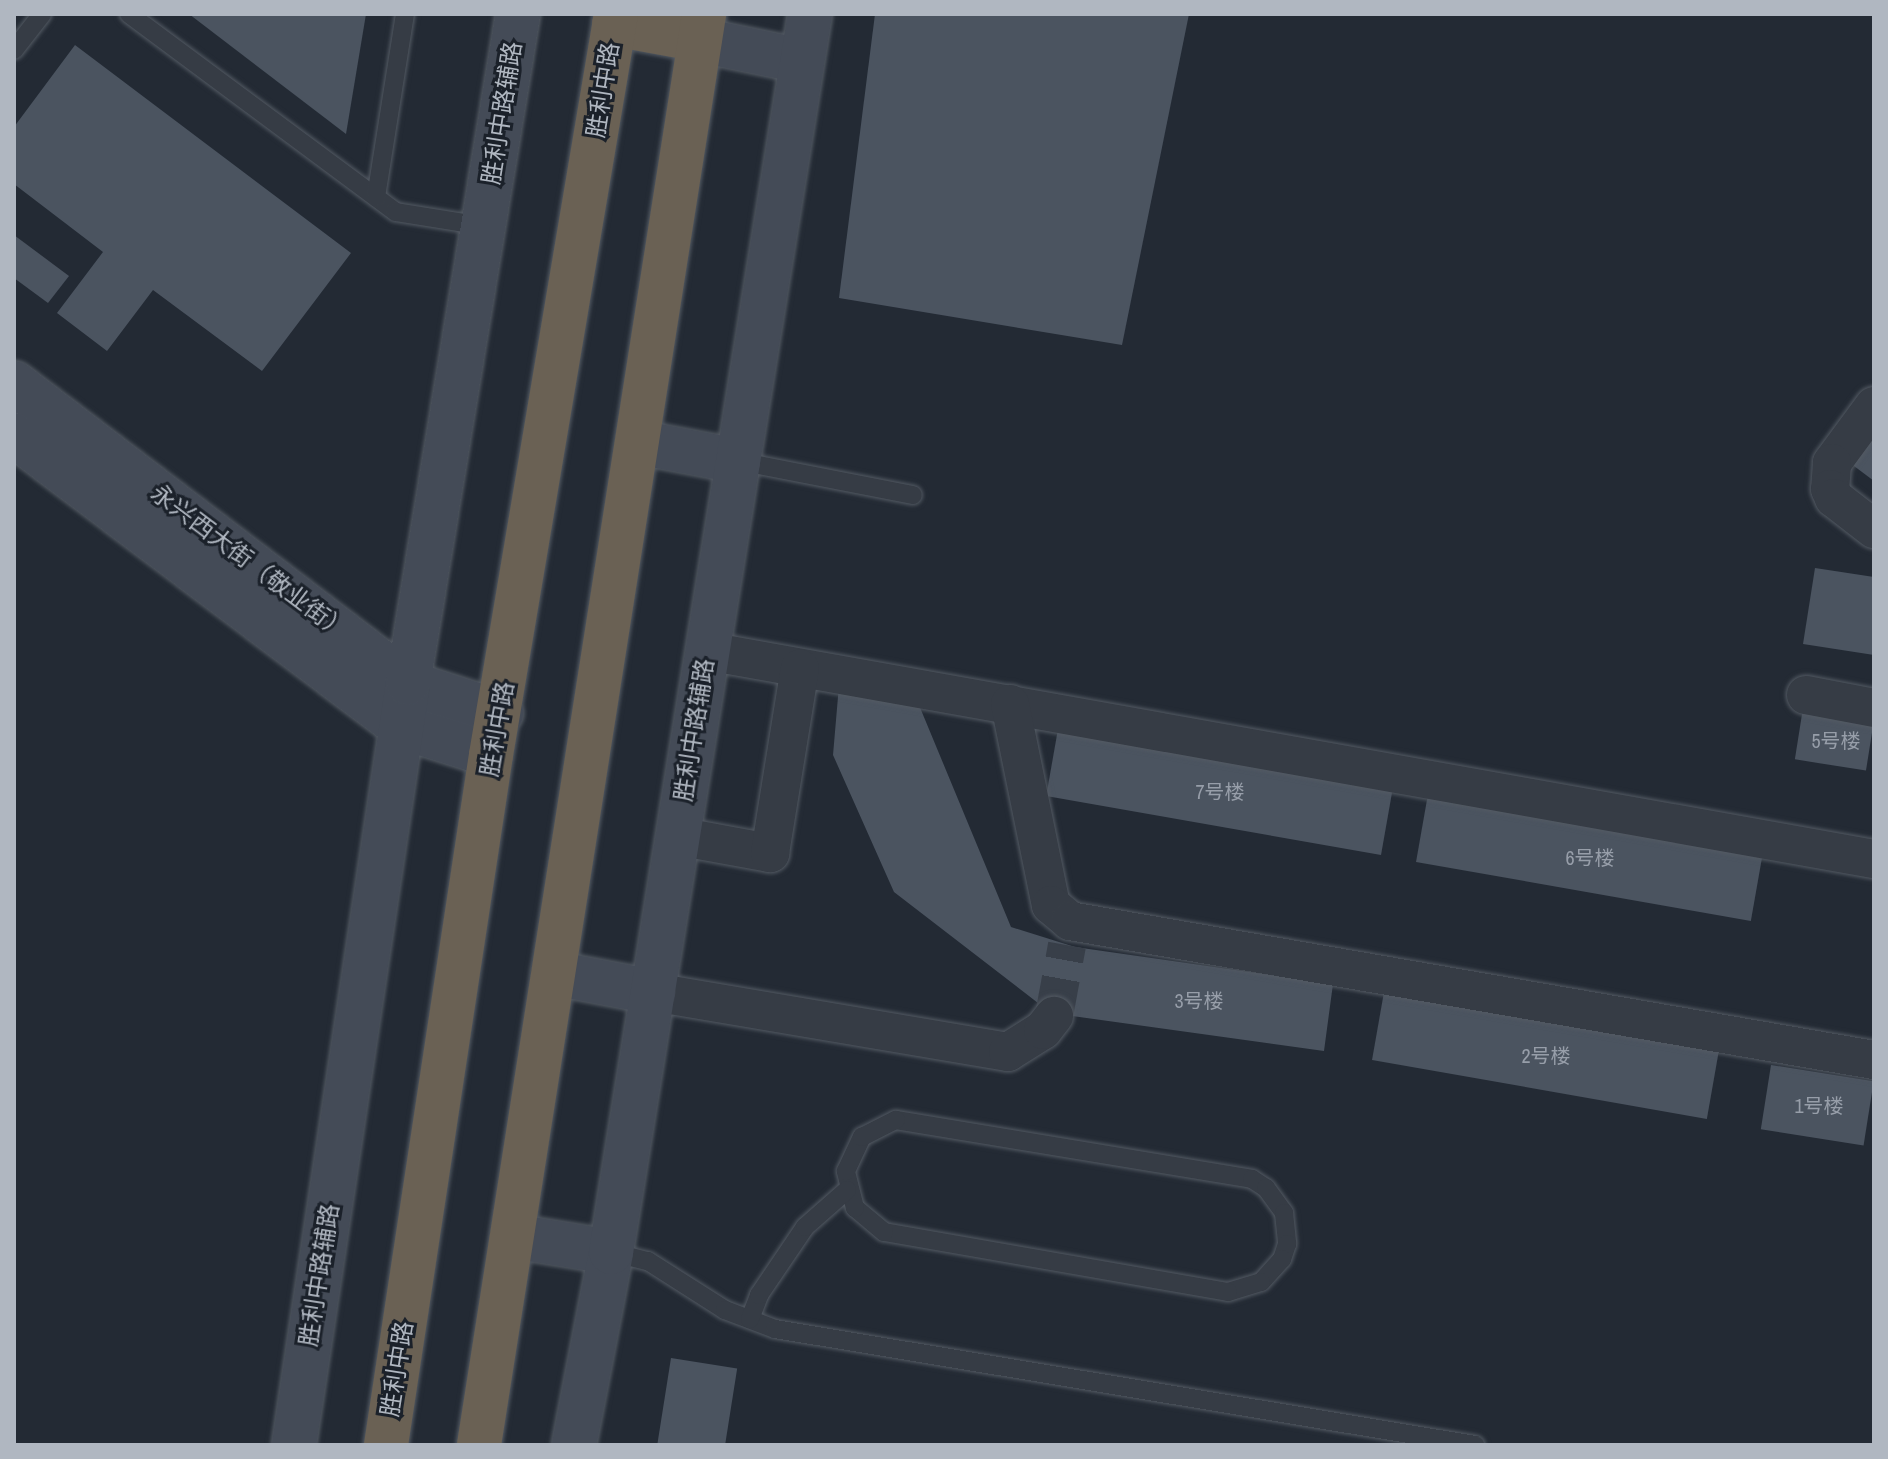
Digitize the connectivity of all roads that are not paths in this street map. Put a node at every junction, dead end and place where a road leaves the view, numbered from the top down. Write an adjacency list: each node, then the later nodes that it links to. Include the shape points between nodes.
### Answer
1 (42, 14): 8 (lane)
2 (129, 14): 10 (lane)
3 (405, 14): 10 (lane)
4 (518, 14): 11 (main road, 胜利中路辅路)
5 (810, 14): 9 (main road, 胜利中路辅路)
6 (615, 19): 7 (highway); 25 (highway, 胜利中路)
7 (702, 27): 9 (main road); 15 (highway)
8 (14, 50)
9 (802, 61): 16 (main road, 胜利中路辅路)
10 (376, 197): 11 (lane, via 396,212)
11 (483, 226): 21 (main road, 胜利中路辅路)
12 (14, 383): 21 (main road, 永兴西大街（敬业街）)
13 (1874, 406): 18 (street, via 1832,463 1830,489)
14 (14, 435): 26 (main road, 永兴西大街（敬业街）)
15 (637, 442): 16 (main road); 30 (highway)
16 (738, 461): 17 (lane); 19 (main road, 胜利中路辅路)
17 (913, 495)
18 (1874, 529)
19 (707, 651): 20 (street); 28 (main road, 胜利中路辅路)
20 (800, 668): 23 (street); 28 (street, via 770,853)
21 (408, 683): 25 (main road, 永兴西大街（敬业街）); 26 (main road, 胜利中路辅路)
22 (1806, 695): 24 (street)
23 (1010, 704): 29 (street); 33 (street, via 1051,905 1068,933)
24 (1874, 708)
25 (501, 713): 27 (highway, 胜利中路)
26 (402, 727): 27 (main road, 永兴西大街（敬业街）); 38 (main road, 胜利中路辅路)
27 (491, 755): 39 (highway, 胜利中路)
28 (677, 836): 31 (main road, 胜利中路辅路)
29 (1874, 859)
30 (553, 973): 31 (main road); 35 (highway)
31 (653, 992): 32 (street, via 1008,1052 1043,1030); 36 (main road, 胜利中路辅路)
32 (1054, 1016)
33 (1874, 1060)
34 (847, 1190): 34 (lane, via 861,1215 884,1232 1228,1292 1261,1282 1282,1259 1287,1244 1284,1213 1266,1188 1252,1179 912,1120 878,1126 862,1137 851,1153); 37 (lane, via 798,1235 759,1295)
35 (512, 1236): 36 (main road); 40 (highway)
36 (611, 1252): 37 (lane, via 648,1261 725,1310); 41 (main road, 胜利中路辅路)
37 (750, 1319): 42 (lane, via 775,1329)
38 (294, 1445)
39 (386, 1445)
40 (479, 1445)
41 (574, 1445)
42 (1475, 1445)

